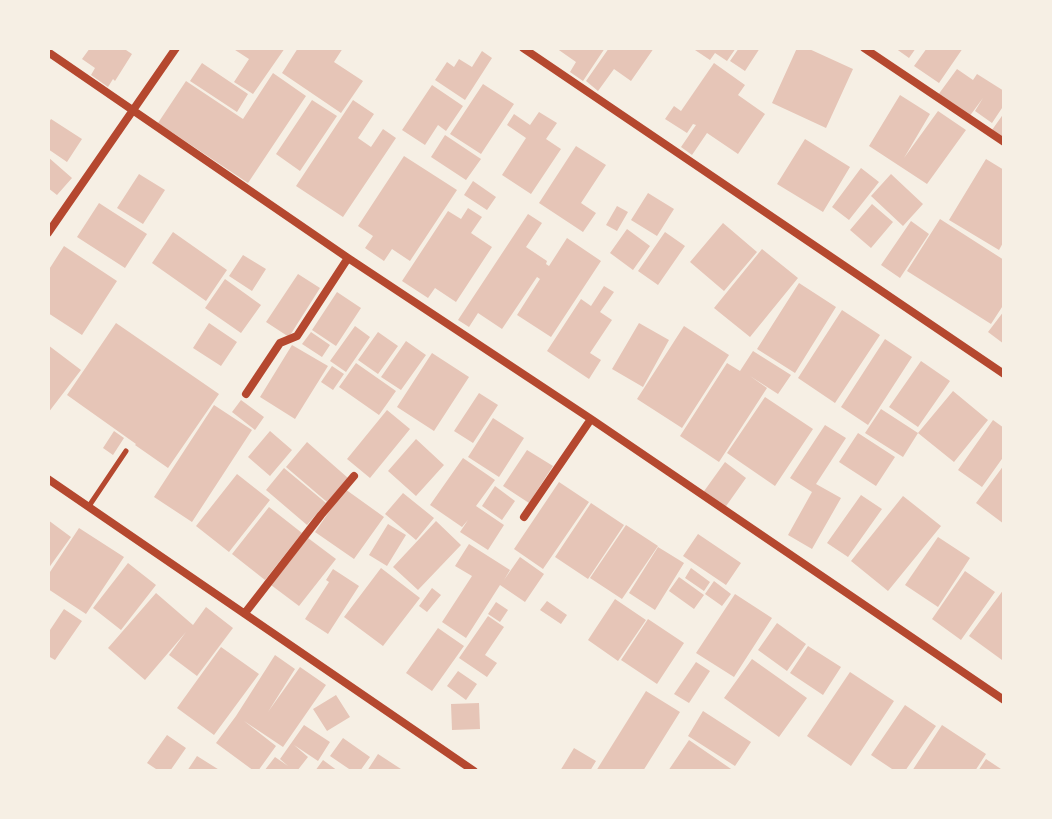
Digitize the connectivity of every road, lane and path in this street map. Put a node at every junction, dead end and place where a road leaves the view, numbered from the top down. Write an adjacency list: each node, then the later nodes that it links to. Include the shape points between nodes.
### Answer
1 (176, 48): 5 (street)
2 (523, 48): 9 (street)
3 (864, 48): 6 (street)
4 (48, 50): 5 (street)
5 (134, 111): 7 (street); 8 (street)
6 (1004, 142)
7 (48, 233)
8 (348, 258): 10 (street, via 297,336 280,343); 11 (street)
9 (1004, 374)
10 (246, 394)
11 (591, 419): 16 (street); 18 (street)
12 (126, 451): 15 (lane)
13 (354, 476): 17 (street)
14 (48, 479): 15 (street)
15 (89, 506): 17 (street)
16 (524, 517)
17 (245, 613): 19 (street)
18 (1004, 700)
19 (474, 771)

